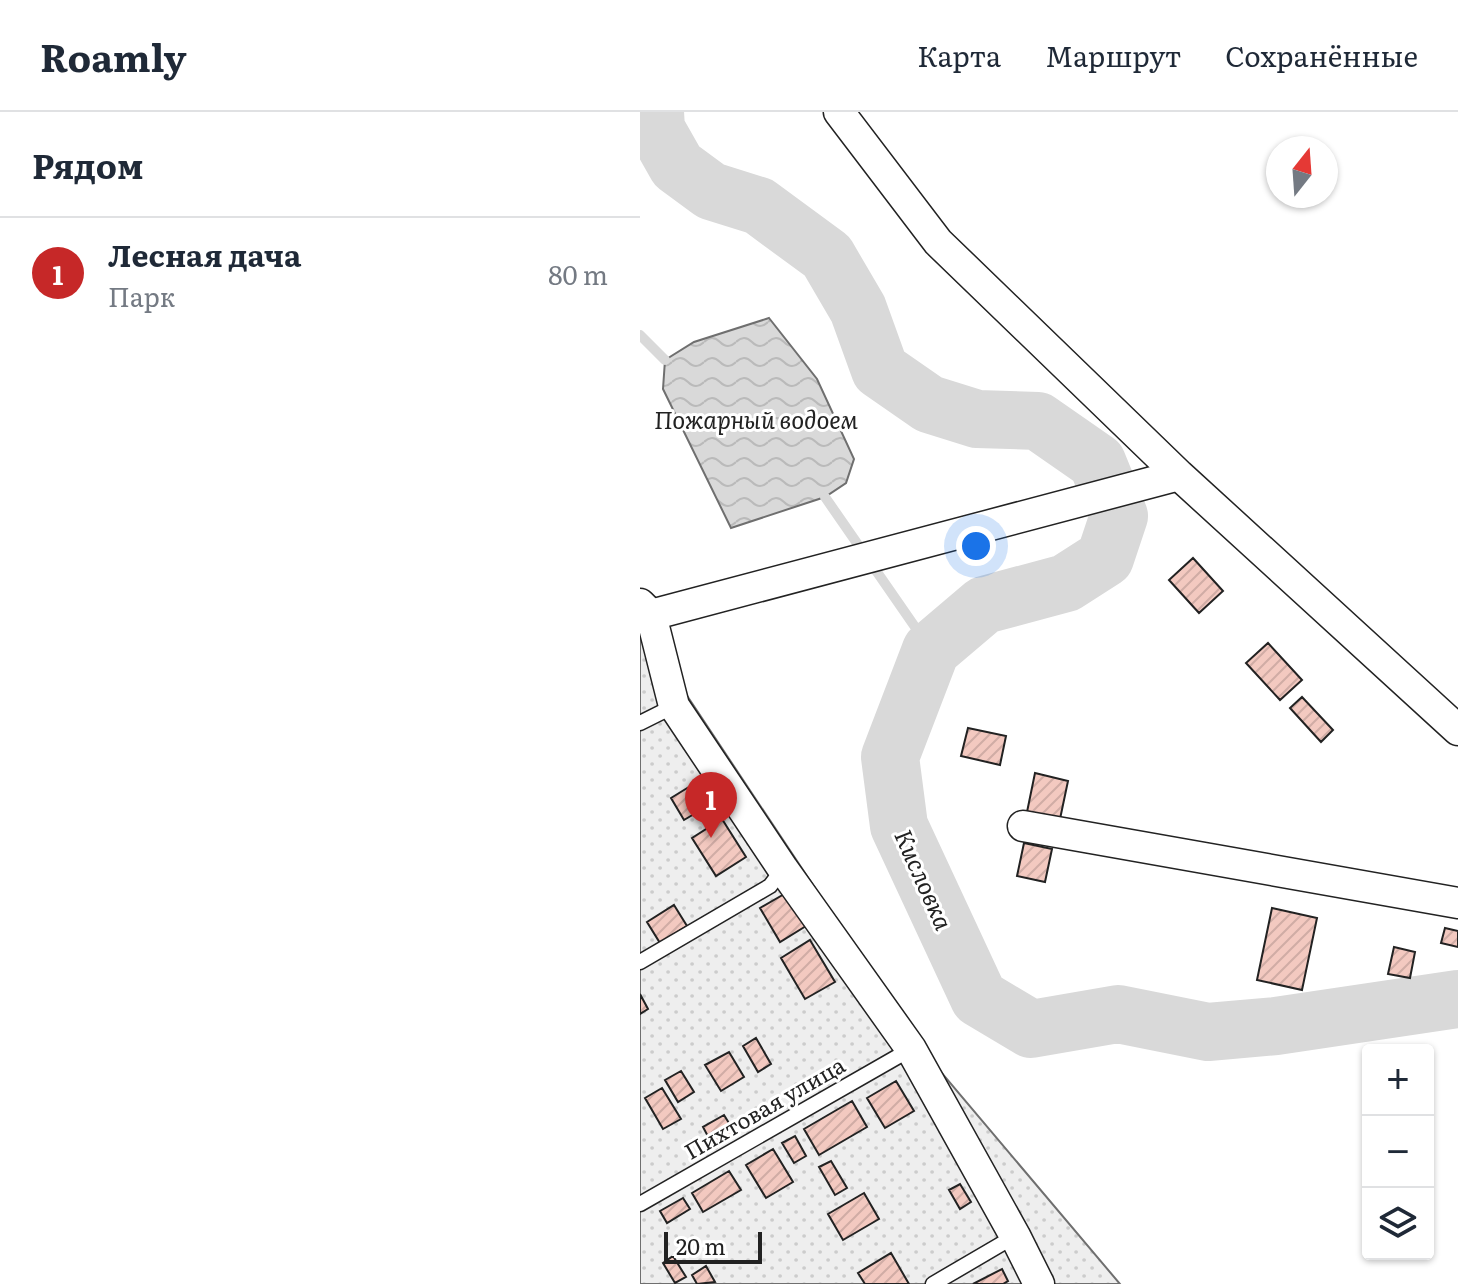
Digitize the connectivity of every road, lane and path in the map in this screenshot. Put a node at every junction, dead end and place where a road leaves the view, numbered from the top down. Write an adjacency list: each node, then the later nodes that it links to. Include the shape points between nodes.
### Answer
1 (839, 112): 2 (street, via 938,242)
2 (1179, 475): 3 (street); 6 (street)
3 (646, 609): 4 (street)
4 (674, 706): 5 (lane); 8 (street)
5 (640, 723)
6 (1458, 730)
7 (1023, 826): 9 (street)
8 (783, 869): 10 (lane, via 770,886); 11 (street)
9 (1458, 903)
10 (640, 962)
11 (911, 1049): 12 (lane, Пихтовая улица); 13 (street)
12 (640, 1204)
13 (1015, 1236): 14 (lane); 15 (street)
14 (933, 1284)
15 (1039, 1284)

